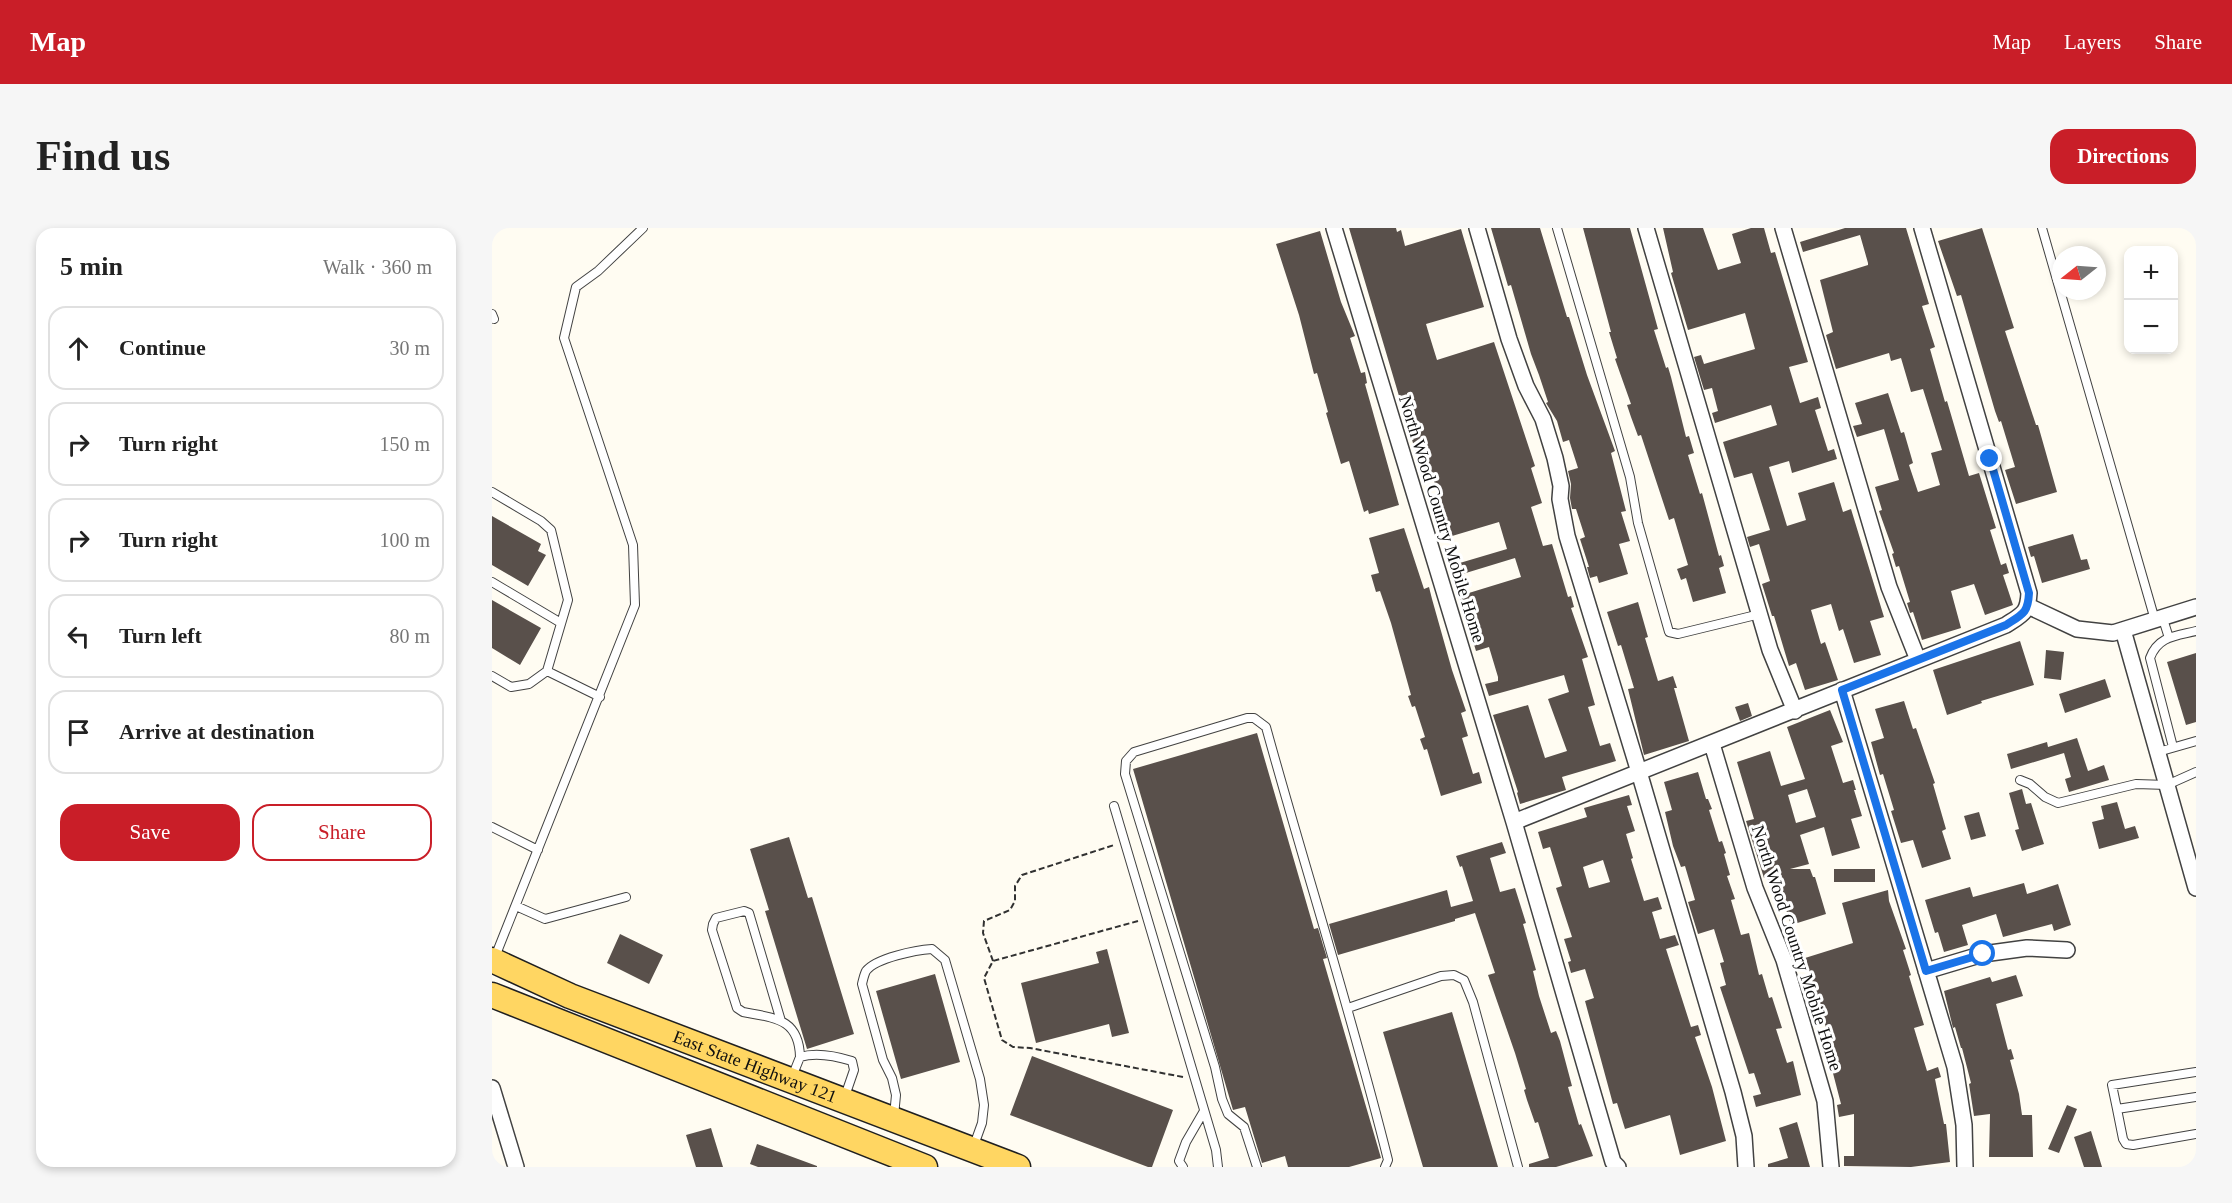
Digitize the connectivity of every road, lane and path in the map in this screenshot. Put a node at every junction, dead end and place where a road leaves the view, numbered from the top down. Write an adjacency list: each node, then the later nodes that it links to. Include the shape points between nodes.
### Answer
1 (643, 228): 23 (lane, via 576,288 564,338 633,545 635,605)
2 (1334, 228): 33 (street, North Wood Country Mobile Home)
3 (1477, 228): 28 (street, via 1509,339 1555,458 1567,536)
4 (1557, 228): 13 (lane, via 1630,477 1638,523 1669,632 1678,634)
5 (1646, 228): 13 (street)
6 (1784, 228): 19 (street, via 1889,587)
7 (1922, 228): 11 (street, via 2029,593)
8 (2043, 228): 14 (lane)
9 (492, 492): 15 (lane, via 551,530 568,600)
10 (492, 582): 15 (lane)
11 (2028, 606): 16 (street, via 2077,628 2112,633); 19 (street, via 2024,614 2006,625)
12 (2196, 607): 14 (street)
13 (1760, 614): 24 (street, via 1770,650)
14 (2159, 620): 16 (street); 18 (lane)
15 (561, 623): 20 (lane)
16 (2123, 630): 27 (street)
17 (2196, 631): 18 (lane)
18 (2169, 638): 27 (lane, via 2153,648 2150,658)
19 (1918, 660): 22 (street)
20 (547, 671): 21 (lane, via 529,684 511,687); 23 (lane)
21 (492, 676)
22 (1842, 690): 24 (street); 45 (street)
23 (600, 697): 36 (lane)
24 (1796, 711): 26 (street)
25 (2196, 741): 27 (lane)
26 (1712, 744): 28 (street); 71 (street, North Wood Country Mobile Home, via 1755,888 1784,960 1825,1101)
27 (2166, 750): 31 (street)
28 (1639, 772): 33 (street); 70 (street, via 1733,1092 1744,1136)
29 (2196, 772): 31 (lane)
30 (2019, 780): 31 (lane, via 2058,803 2136,784)
31 (2167, 785): 37 (street)
32 (1114, 806): 51 (lane)
33 (1514, 822): 69 (street, North Wood Country Mobile Home, via 1613,1162)
34 (492, 827): 36 (lane)
35 (1104, 848): 43 (path, via 1022,875 1010,909 984,921 983,933)
36 (538, 850): 40 (lane)
37 (2193, 867): 38 (street)
38 (2196, 888)
39 (626, 897): 40 (lane, via 545,919)
40 (516, 906): 44 (lane)
41 (1127, 924): 43 (path)
42 (2067, 950): 45 (street, via 2027,948 1983,954)
43 (993, 960): 51 (path, via 984,978 1002,1040 1013,1047)
44 (493, 962): 52 (main road, East State Highway 121, via 570,996)
45 (1926, 971): 72 (street, via 1955,1067 1964,1125)
46 (492, 995): 63 (main road, East State Highway 121)
47 (1348, 1008): 61 (lane); 67 (lane, via 1266,727 1247,718 1134,752 1126,761 1125,774 1135,809 1222,1099 1228,1114 1244,1127); 68 (lane, via 1441,976 1454,975 1464,980)
48 (781, 1021): 48 (lane, via 737,1008 712,930 716,918 749,913); 49 (lane, via 792,1029 800,1046)
49 (800, 1057): 52 (lane); 55 (lane, via 808,1054 852,1061 854,1070)
50 (2196, 1072): 56 (lane, via 2112,1085)
51 (1195, 1079): 57 (lane)
52 (790, 1080): 55 (main road, East State Highway 121)
53 (492, 1088): 62 (street)
54 (2196, 1097): 56 (lane)
55 (843, 1100): 58 (main road, East State Highway 121)
56 (2117, 1109): 59 (lane, via 2126,1144)
57 (1204, 1111): 65 (lane, via 1186,1142 1179,1161); 66 (lane)
58 (894, 1119): 60 (main road, East State Highway 121); 60 (lane, via 896,1095 862,984 865,972 874,963 932,948 945,960 980,1079 982,1123)
59 (2196, 1134)
60 (972, 1149): 64 (main road, East State Highway 121)
61 (1388, 1165)
62 (516, 1167)
63 (925, 1167)
64 (1018, 1167)
65 (1182, 1167)
66 (1218, 1167)
67 (1257, 1167)
68 (1518, 1167)
69 (1618, 1167)
70 (1746, 1167)
71 (1831, 1167)
72 (1965, 1167)

